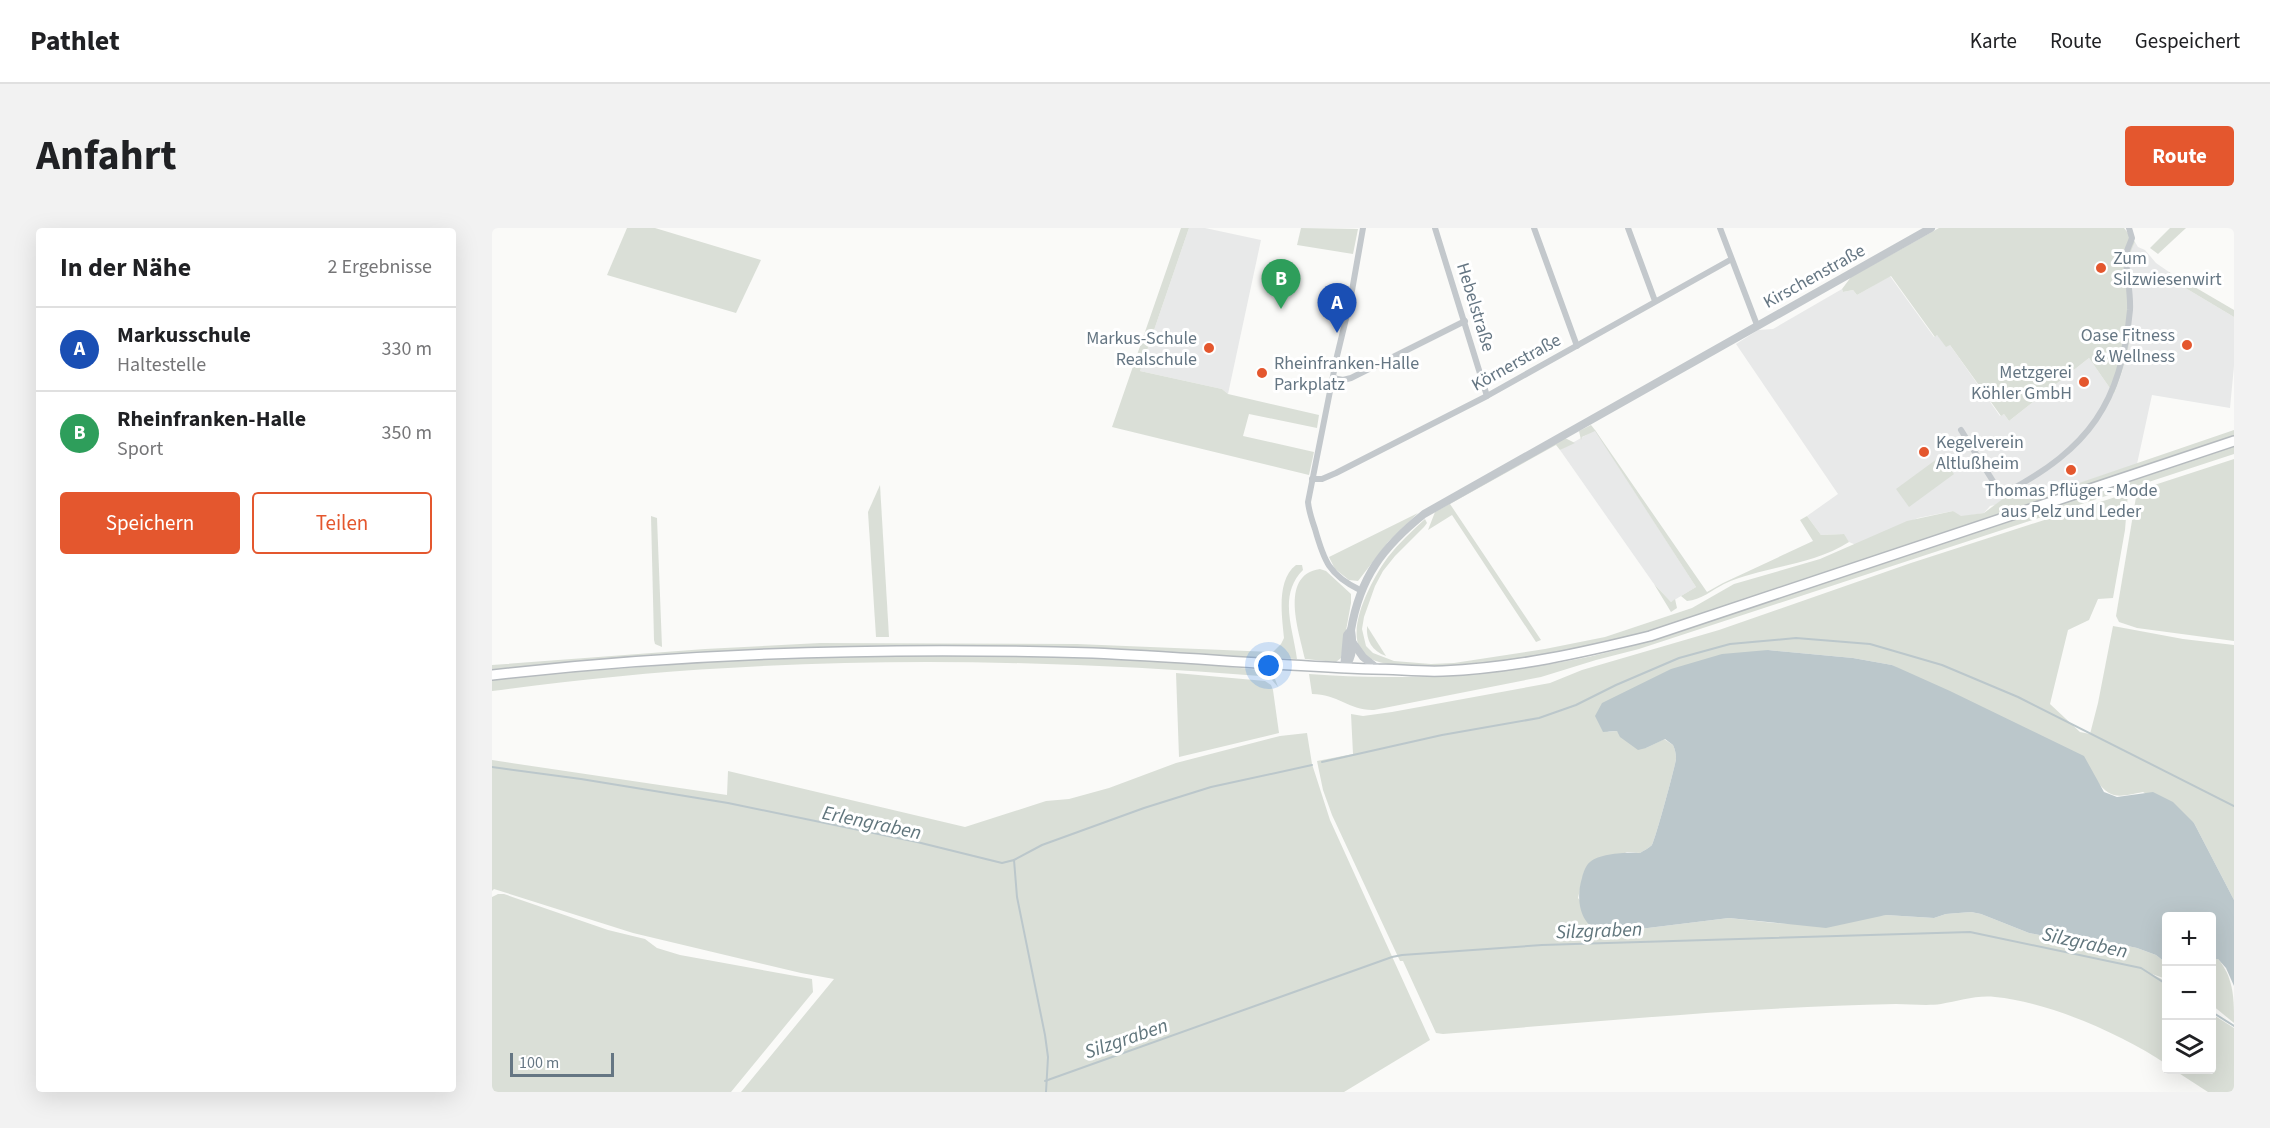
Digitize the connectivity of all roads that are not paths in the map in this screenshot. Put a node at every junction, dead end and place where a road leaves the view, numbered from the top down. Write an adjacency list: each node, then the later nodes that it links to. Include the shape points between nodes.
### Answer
1 (1363, 228): 13 (street)
2 (1435, 228): 10 (street, Hebelstraße)
3 (1534, 228): 12 (street)
4 (1629, 228): 9 (street)
5 (1720, 228): 8 (street)
6 (2129, 228): 15 (street, via 2132,234 2126,253 2130,294 2126,333 2108,400 2086,435 2046,469 2007,492 1996,486)
7 (1926, 229): 11 (street, Kirschenstraße)
8 (1731, 260): 9 (street, Körnerstraße); 11 (street)
9 (1654, 301): 12 (street, Körnerstraße)
10 (1466, 321): 13 (street, via 1351,378); 14 (street, Hebelstraße)
11 (1757, 325): 18 (street, Kirschenstraße, via 1424,514 1394,540)
12 (1576, 346): 14 (street, Körnerstraße)
13 (1333, 378): 17 (street)
14 (1487, 396): 17 (street, Körnerstraße, via 1336,473)
15 (1960, 430)
16 (2234, 441): 22 (main road, via 1650,636 1553,659 1508,665 1442,671)
17 (1312, 479): 18 (street, via 1309,512 1324,559 1331,571)
18 (1360, 590): 19 (street, Kirschenstraße)
19 (1351, 630): 20 (street); 21 (street, Kirschenstraße, via 1347,635)
20 (1353, 643): 21 (street, via 1350,661); 22 (street)
21 (1344, 668): 22 (main road); 23 (main road, via 1091,653 837,651 656,660)
22 (1378, 669)
23 (492, 675)

